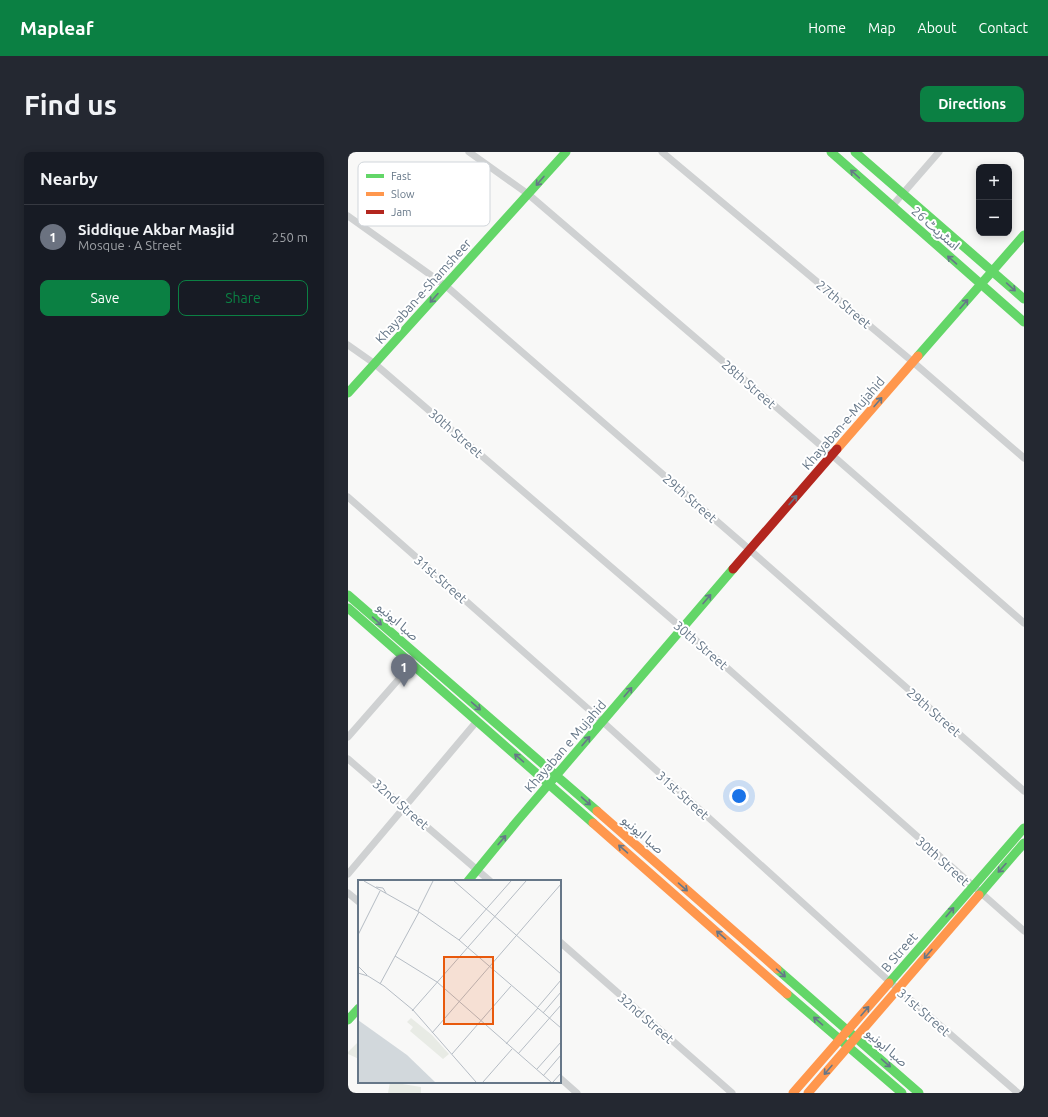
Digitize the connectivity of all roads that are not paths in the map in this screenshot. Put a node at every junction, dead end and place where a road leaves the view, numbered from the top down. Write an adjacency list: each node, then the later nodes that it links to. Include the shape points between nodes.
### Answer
1 (470, 152): 7 (street, 28th Street)
2 (566, 152): 9 (main road, Khayaban-e-Shamsheer, one-way to 9)
3 (662, 152): 22 (street, 27th Street)
4 (831, 152): 11 (main road, اسٹریٹ 26, one-way to 4)
5 (855, 152): 10 (main road, اسٹریٹ 26)
6 (939, 152): 10 (street)
7 (484, 162)
8 (490, 166): 9 (street, 28th Street)
9 (528, 194): 18 (main road, Khayaban-e-Shamsheer); 25 (street, 28th Street)
10 (903, 194): 11 (street); 16 (main road, اسٹریٹ 26)
11 (892, 206): 17 (main road, اسٹریٹ 26, one-way to 11)
12 (348, 216): 13 (street, 29th Street)
13 (358, 223)
14 (362, 226): 18 (street, 29th Street)
15 (1024, 235): 16 (main road, Khayaban-e-Mujahid)
16 (993, 271): 17 (main road, Khayaban-e-Mujahid); 19 (main road, اسٹریٹ 26, one-way to 19)
17 (981, 285): 20 (main road, اسٹریٹ 26); 22 (main road, Khayaban-e-Mujahid, one-way to 17)
18 (446, 286): 23 (main road, Khayaban-e-Shamsheer, one-way to 23); 28 (street, 29th Street)
19 (1024, 299)
20 (1024, 322)
21 (348, 345): 23 (street, 30th Street)
22 (913, 362): 25 (main road, Khayaban-e-Mujahid, one-way to 22); 26 (street, 27th Street)
23 (375, 364): 24 (main road, Khayaban-e-Shamsheer); 32 (street, 30th Street)
24 (348, 394)
25 (832, 455): 28 (main road, Khayaban-e-Mujahid, one-way to 25); 31 (street, 28th Street)
26 (1024, 458)
27 (348, 497): 35 (street, 31st Street)
28 (750, 550): 32 (main road, Khayaban-e-Mujahid, one-way to 28); 40 (street, 29th Street)
29 (348, 595): 38 (main road, صبا ایونیو, one-way to 38)
30 (348, 608): 33 (main road, صبا ایونیو)
31 (1024, 624)
32 (682, 628): 35 (main road, Khayaban e Mujahid, one-way to 32); 48 (street, 30th Street)
33 (412, 664): 34 (main road, صبا ایونیو); 36 (street)
34 (477, 721): 39 (main road, صبا ایونیو, one-way to 34); 41 (street)
35 (603, 722): 38 (main road, Khayaban e Mujahid, one-way to 35); 54 (street, 31st Street)
36 (348, 737)
37 (348, 759): 41 (street, 32nd Street)
38 (556, 775): 39 (main road, Khayaban e Mujahid); 58 (main road, صبا ایونیو, one-way to 58)
39 (549, 783): 44 (main road, Khayaban e Mujahid, one-way to 39); 60 (main road, صبا ایونیو, one-way to 39)
40 (1024, 791)
41 (404, 807): 44 (street, 32nd Street); 45 (street)
42 (1024, 828): 48 (main road, B Street)
43 (1024, 843): 49 (main road, B Street, one-way to 49)
44 (477, 870): 46 (main road, Khayaban e Mujahid); 47 (street, 32nd Street)
45 (348, 874)
46 (469, 880)
47 (489, 880)
48 (972, 886): 49 (street, 30th Street); 54 (main road, B Street, one-way to 48)
49 (980, 892): 52 (street, 30th Street); 55 (main road, B Street, one-way to 55)
50 (348, 893): 51 (street)
51 (358, 901)
52 (1024, 931)
53 (561, 943): 64 (street, 32nd Street)
54 (890, 982): 55 (street, 31st Street); 58 (main road, B Street, one-way to 54)
55 (899, 989): 59 (main road, B Street); 69 (street, 31st Street)
56 (358, 1009): 57 (main road)
57 (348, 1020)
58 (848, 1031): 59 (main road, صبا ایونیو); 60 (main road, B Street)
59 (856, 1038): 61 (main road, B Street); 68 (main road, صبا ایونیو, one-way to 68)
60 (839, 1040): 61 (main road, صبا ایونیو); 65 (main road, B Street)
61 (848, 1047): 66 (main road, B Street, one-way to 66); 67 (main road, صبا ایونیو)
62 (561, 1079): 63 (street)
63 (577, 1093)
64 (732, 1093)
65 (793, 1093)
66 (808, 1093)
67 (902, 1093)
68 (919, 1093)
69 (1018, 1093)

